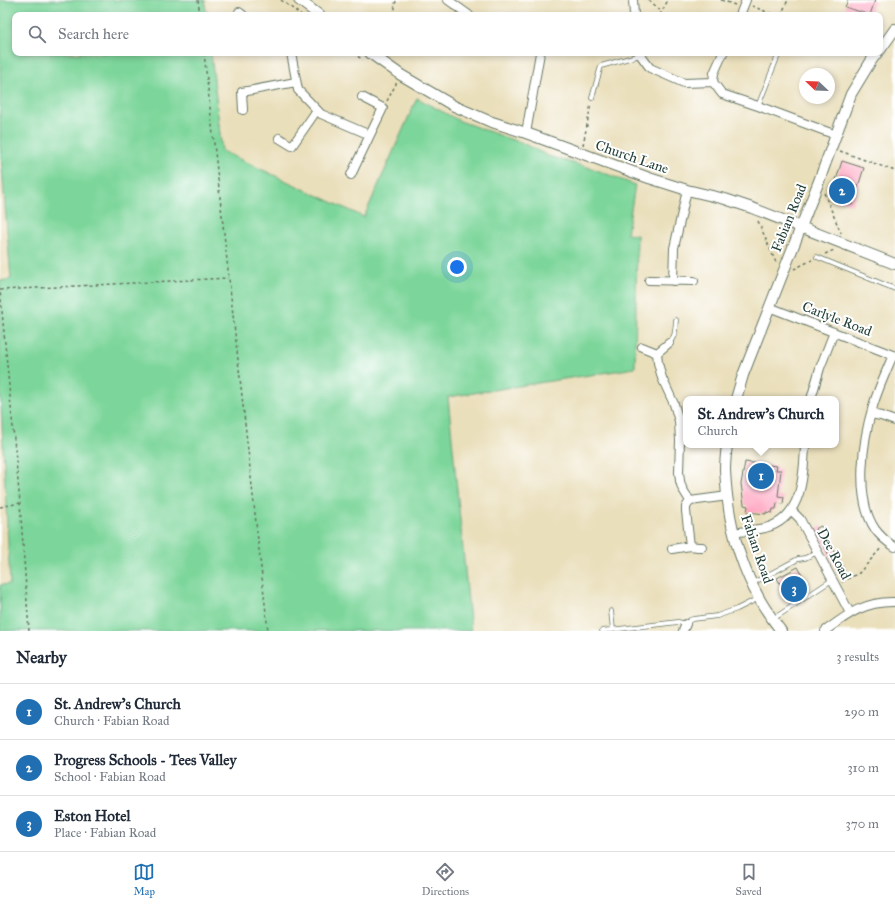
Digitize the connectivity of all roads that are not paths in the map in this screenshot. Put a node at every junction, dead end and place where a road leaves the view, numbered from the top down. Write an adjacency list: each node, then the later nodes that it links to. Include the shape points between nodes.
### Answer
1 (299, 0): 5 (street)
2 (448, 0): 6 (street)
3 (633, 0): 7 (street)
4 (746, 0): 8 (street)
5 (312, 12)
6 (465, 12)
7 (634, 12)
8 (741, 12)
9 (895, 30): 10 (street)
10 (883, 46)
11 (292, 56): 19 (street)
12 (539, 56): 26 (street)
13 (634, 56): 22 (lane, via 601,66)
14 (641, 56): 20 (street, via 650,68 684,83)
15 (722, 56): 20 (street)
16 (778, 56): 23 (lane)
17 (875, 56): 28 (street, Fabian Road, via 851,94)
18 (369, 58): 26 (street, Church Lane, via 454,106)
19 (296, 82): 24 (street, via 242,92); 25 (street, via 298,90)
20 (713, 82): 23 (street, via 722,94)
21 (362, 97): 27 (street, via 383,108)
22 (592, 98)
23 (758, 106): 28 (street)
24 (243, 110)
25 (318, 110): 27 (street, via 321,114); 29 (street, via 292,146)
26 (526, 133): 31 (street, Church Lane)
27 (370, 135): 30 (street)
28 (836, 135): 32 (street, Fabian Road)
29 (279, 138)
30 (351, 175)
31 (687, 190): 32 (street, Church Lane, via 732,201); 36 (street, via 674,248)
32 (800, 226): 34 (street, Church Lane); 39 (street, Fabian Road)
33 (817, 258): 38 (lane)
34 (895, 264)
35 (649, 280): 36 (street)
36 (673, 281): 37 (street)
37 (694, 281)
38 (895, 289)
39 (769, 306): 41 (street, Carlyle Road); 46 (street, Fabian Road)
40 (676, 320): 42 (lane, via 675,334)
41 (834, 332): 45 (street, Carlyle Road); 47 (street)
42 (668, 343): 44 (street)
43 (642, 348): 44 (street)
44 (657, 353): 53 (street, via 662,378 679,421 680,481)
45 (894, 355): 48 (street)
46 (737, 396)
47 (812, 396)
48 (871, 414): 49 (street); 58 (street, via 864,451 863,494 871,522 881,536)
49 (895, 421)
50 (727, 448): 52 (street, Fabian Road)
51 (806, 448): 54 (street, via 803,478)
52 (728, 496): 53 (street); 55 (street, Fabian Road)
53 (690, 501): 56 (street, via 686,507)
54 (791, 510): 55 (street, via 766,528); 60 (street, Dee Road, via 800,519)
55 (734, 533): 61 (street, Fabian Road)
56 (690, 546): 57 (street); 59 (street)
57 (702, 547)
58 (895, 547)
59 (672, 548)
60 (818, 552): 61 (lane, via 798,559); 62 (street, Dee Road)
61 (752, 583): 63 (street, Fabian Road)
62 (834, 583): 66 (street, Dee Road); 67 (lane)
63 (759, 598): 67 (street, Fabian Road); 68 (lane, via 717,616 690,620)
64 (895, 602): 66 (street, via 876,603)
65 (611, 611): 69 (lane)
66 (850, 613): 72 (street)
67 (772, 619): 71 (street, Fabian Road)
68 (685, 628): 69 (lane, via 678,622)
69 (613, 630): 70 (lane)
70 (602, 631)
71 (781, 631)
72 (825, 631)

